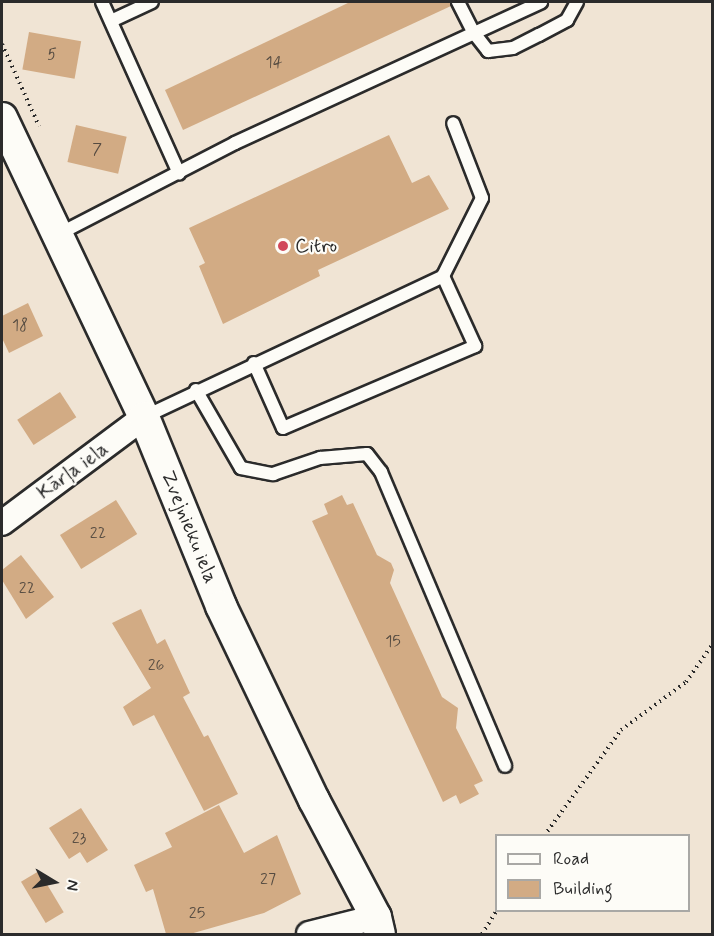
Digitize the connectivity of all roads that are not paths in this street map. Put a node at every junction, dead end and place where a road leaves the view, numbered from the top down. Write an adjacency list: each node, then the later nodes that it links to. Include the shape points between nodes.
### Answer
1 (102, 2): 6 (lane)
2 (152, 2): 6 (lane)
3 (458, 2): 7 (lane)
4 (541, 2): 7 (lane)
5 (577, 2): 7 (lane, via 567,20 513,48 488,51)
6 (111, 21): 10 (lane)
7 (474, 33): 10 (lane, via 235,143)
8 (2, 118): 11 (street, Zvejnieku iela)
9 (453, 123): 12 (lane, via 482,198)
10 (179, 173): 11 (lane)
11 (56, 235): 15 (street, Zvejnieku iela)
12 (443, 276): 13 (lane); 13 (lane, via 474,346 283,428)
13 (254, 363): 14 (lane)
14 (196, 390): 15 (lane); 17 (lane, via 242,468 273,474 320,458 367,454 381,472)
15 (144, 417): 16 (street, Kārļa iela); 18 (street, Zvejnieku iela, via 221,606)
16 (2, 523)
17 (505, 766)
18 (378, 926): 19 (street)
19 (309, 934)

